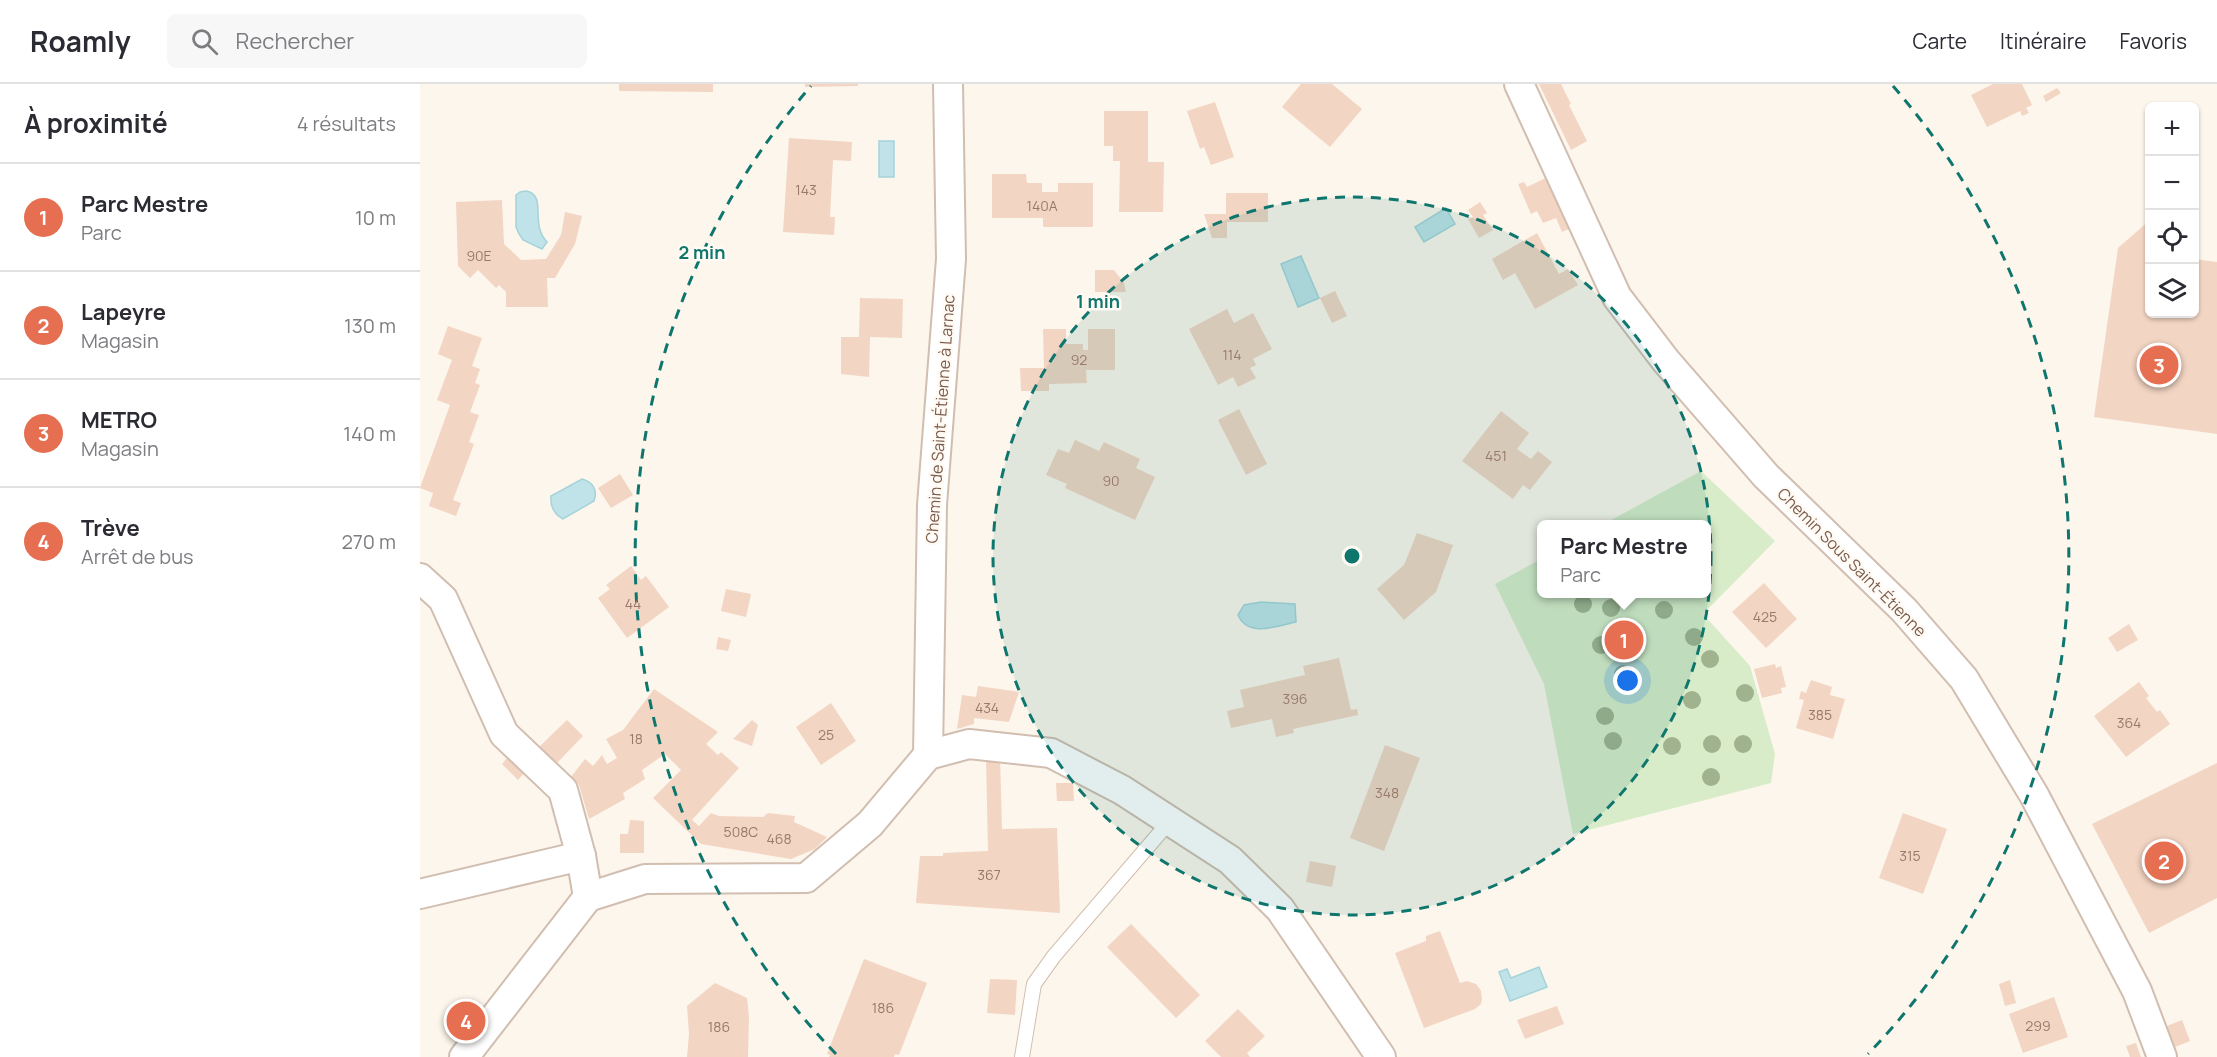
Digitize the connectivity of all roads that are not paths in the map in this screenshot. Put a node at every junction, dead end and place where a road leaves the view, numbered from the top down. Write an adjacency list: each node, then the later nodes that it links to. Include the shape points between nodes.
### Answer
1 (948, 84): 4 (street, Chemin de Saint-Étienne à Larnac, via 951,259 932,505)
2 (1519, 84): 12 (street, Chemin Sous Saint-Étienne, via 1617,297 1666,361 1766,476 1904,610 1964,679 2034,795 2131,981)
3 (420, 578): 6 (street, via 443,599 504,734 562,790)
4 (928, 755): 5 (street, via 969,744 1051,753 1122,790); 8 (street, via 870,824 806,878 645,879)
5 (1170, 821): 10 (lane, via 1034,984); 11 (street, via 1230,860 1280,909)
6 (581, 856): 7 (street); 8 (street)
7 (420, 894)
8 (588, 897): 9 (street)
9 (464, 1057)
10 (1022, 1057)
11 (1381, 1057)
12 (2162, 1057)

